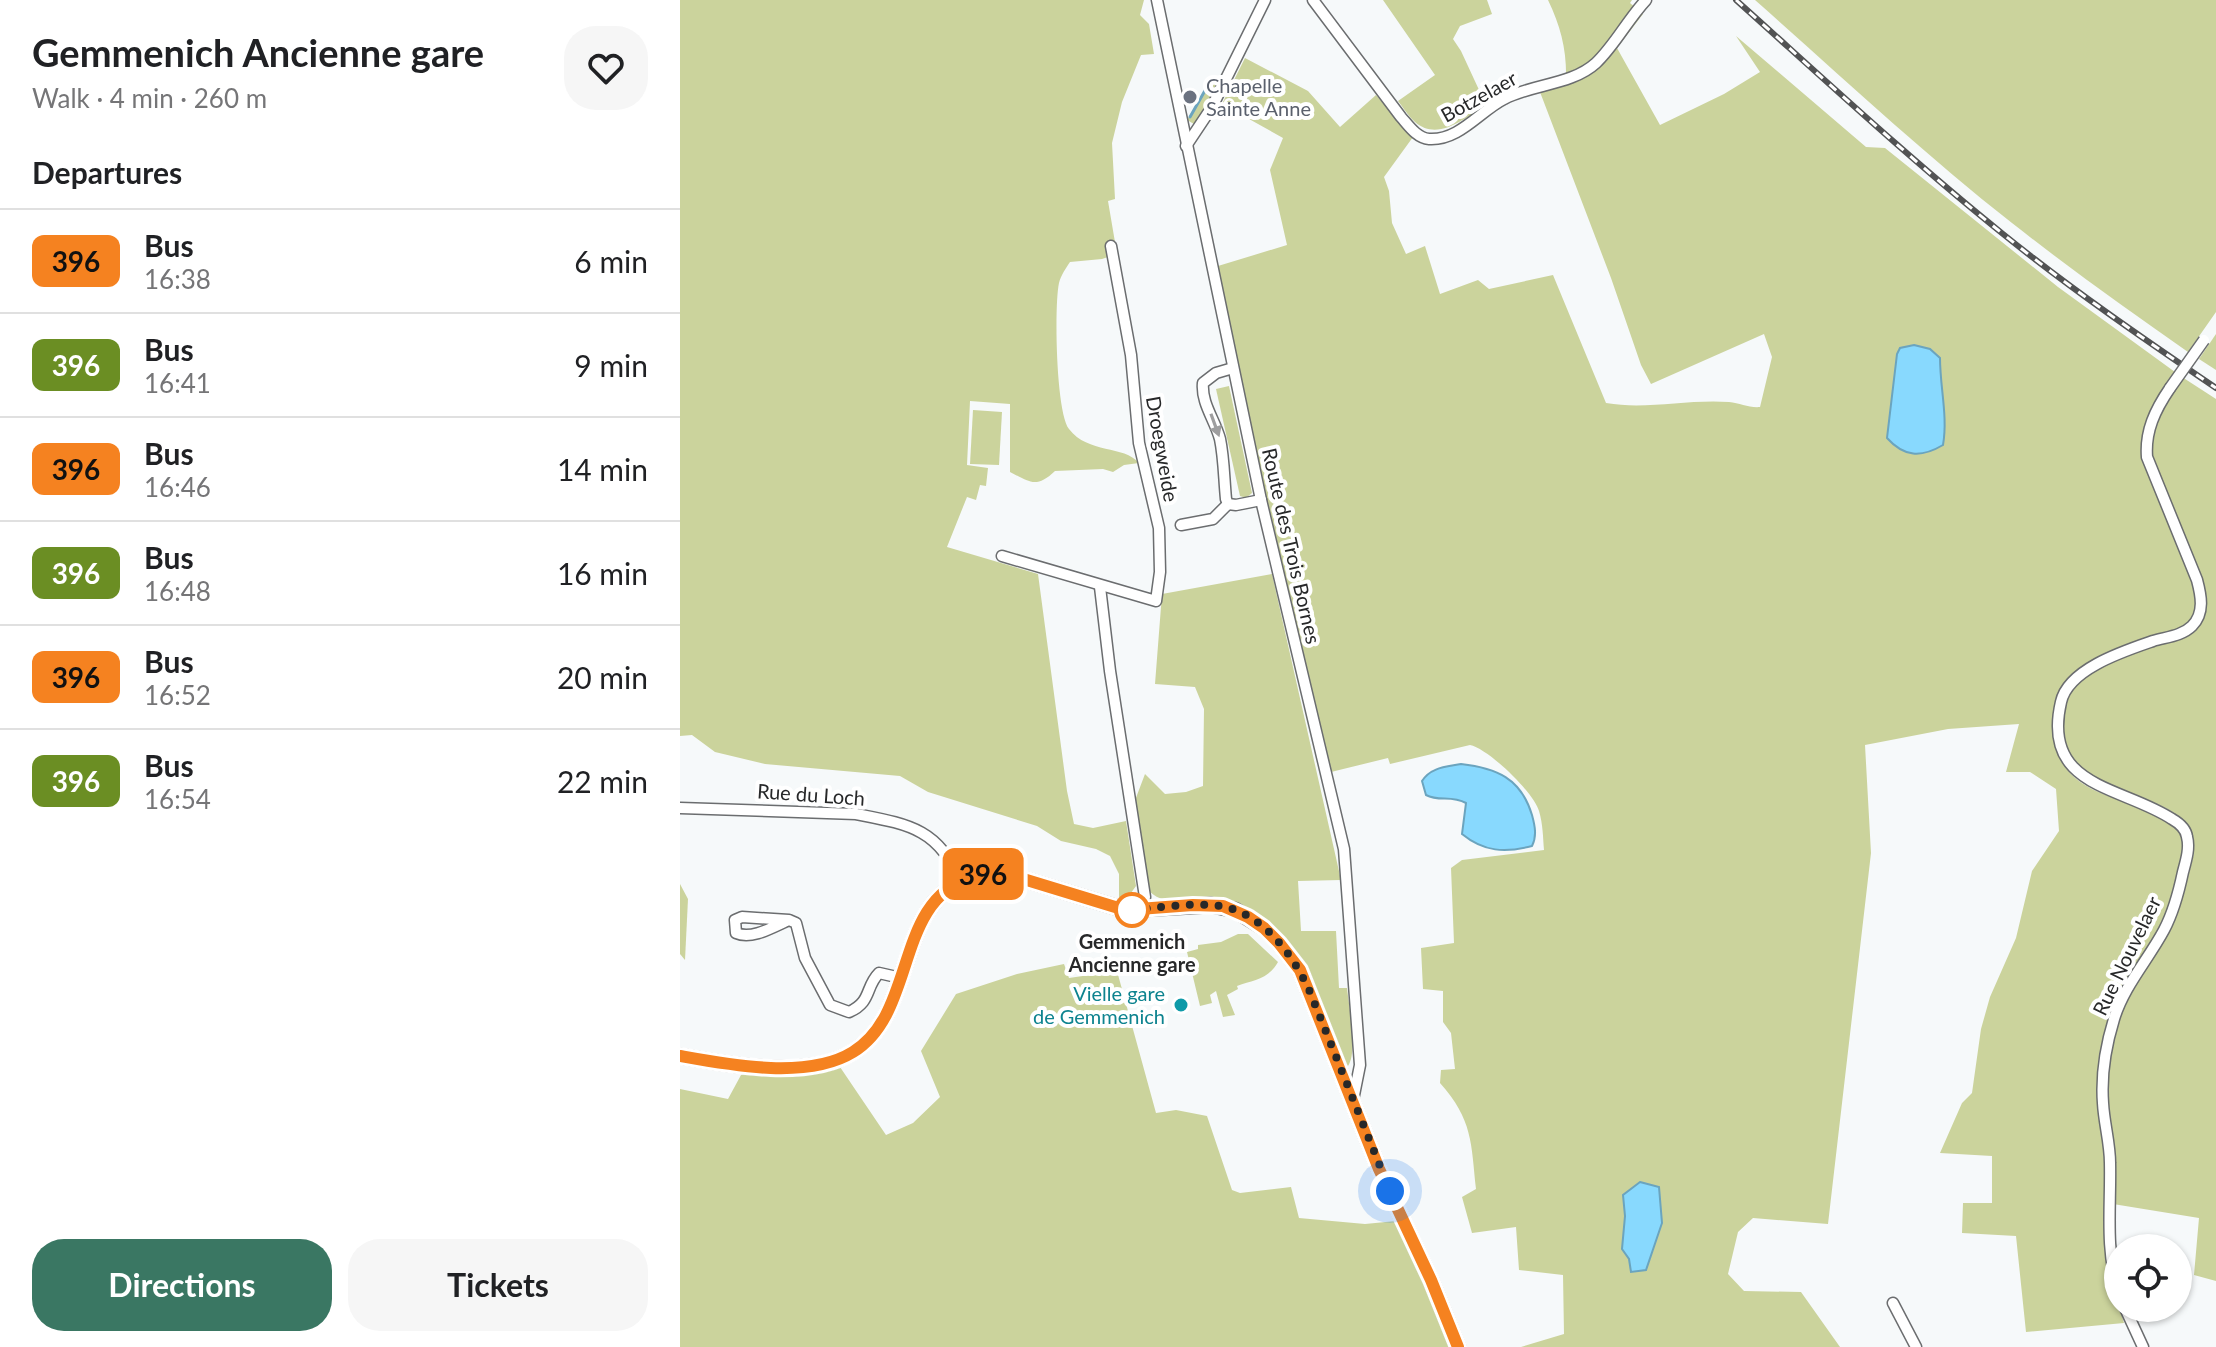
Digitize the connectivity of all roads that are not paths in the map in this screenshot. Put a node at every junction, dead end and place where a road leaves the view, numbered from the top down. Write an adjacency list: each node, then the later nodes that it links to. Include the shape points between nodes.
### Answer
1 (1157, 0): 5 (street, Route des Trois Bornes)
2 (1265, 0): 5 (street, via 1212,107)
3 (1313, 0): 4 (street, Botzelaer, via 1401,117 1426,139 1462,130 1503,99 1581,72 1595,63)
4 (1646, 0)
5 (1186, 146): 8 (street, Route des Trois Bornes)
6 (1111, 246): 13 (street, Droegweide, via 1131,355 1139,443 1161,548 1156,601)
7 (2204, 340): 21 (street, Rue Nouvelaer, bridge, via 2156,410 2146,443 2197,580 2197,619 2182,633 2102,662 2071,681 2061,702 2058,733 2064,754 2085,779 2155,808 2187,834 2187,858 2167,926 2130,983 2107,1050 2102,1092 2110,1161)
8 (1233, 368): 9 (street, Route des Trois Bornes); 10 (street, one-way to 10, via 1203,383 1202,392 1221,445)
9 (1261, 500): 10 (street); 20 (street, Route des Trois Bornes, via 1344,849 1360,1065)
10 (1228, 504): 11 (street, via 1213,519)
11 (1181, 525)
12 (1002, 556): 13 (street, Droegweide)
13 (1100, 587): 16 (street, via 1145,897)
14 (680, 808): 15 (street, Rue du Loch, via 884,819 931,836 952,861)
15 (960, 881): 16 (main road, via 998,872 1113,907); 18 (main road, via 928,910)
16 (1142, 909): 20 (main road, via 1223,906 1264,928 1300,970)
17 (789, 920): 18 (street, via 798,926 805,958 830,1005 849,1012 867,999 879,973)
18 (901, 978): 19 (main road, via 876,1032 840,1059 773,1067)
19 (680, 1056)
20 (1353, 1103): 24 (main road)
21 (2109, 1234)
22 (1893, 1303): 25 (street)
23 (2131, 1322): 26 (street)
24 (1458, 1347)
25 (1916, 1347)
26 (2143, 1347)

